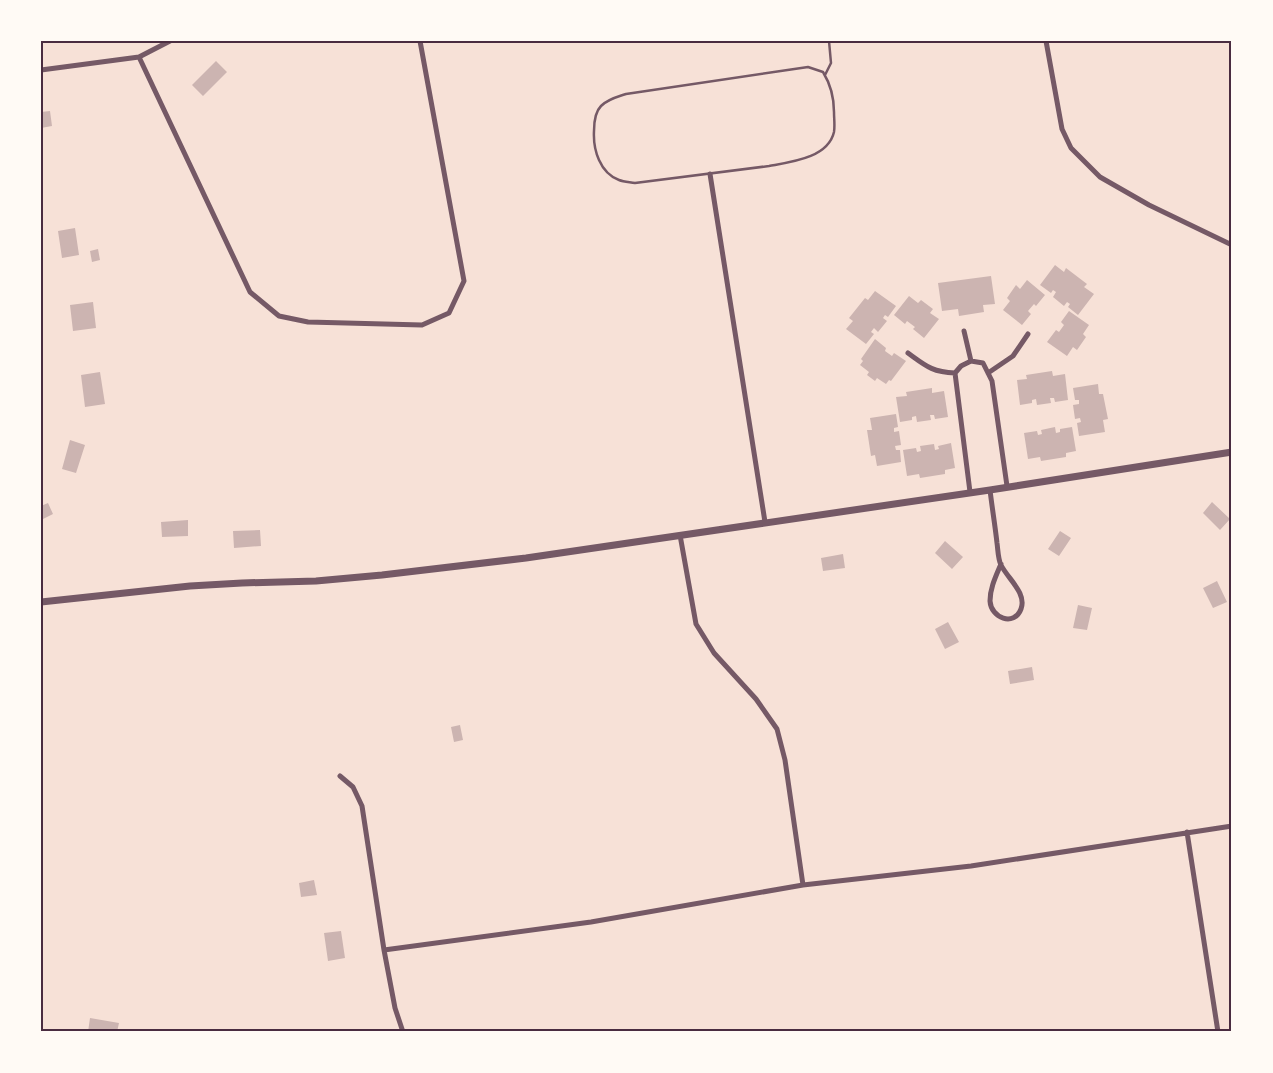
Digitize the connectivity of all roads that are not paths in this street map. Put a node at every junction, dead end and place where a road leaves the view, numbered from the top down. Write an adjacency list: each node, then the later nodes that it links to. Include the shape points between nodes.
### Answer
1 (170, 41): 5 (street)
2 (420, 41): 5 (street, via 464,281 449,313 422,325 308,322 279,316 250,292)
3 (829, 41): 7 (lane, via 831,63)
4 (1046, 41): 9 (street, via 1062,129 1071,148 1100,177)
5 (139, 57): 6 (street)
6 (41, 70)
7 (825, 74): 8 (lane, via 834,101 834,131 821,151 790,162); 8 (lane, via 808,67 626,94 610,99 600,107 594,119 596,157 618,180 635,183)
8 (710, 174): 20 (street)
9 (1232, 246)
10 (964, 330): 13 (street)
11 (1028, 334): 15 (street, via 1012,356)
12 (908, 353): 14 (street, via 926,367)
13 (971, 361): 14 (street); 15 (street, via 982,363)
14 (955, 374): 19 (street)
15 (988, 374): 17 (street, via 992,381)
16 (1232, 452): 17 (street)
17 (1007, 486): 18 (street)
18 (990, 490): 19 (street); 22 (street)
19 (970, 492): 20 (street)
20 (765, 522): 21 (street)
21 (680, 535): 23 (street, via 382,575 190,586); 27 (street, via 696,624 714,653 756,699 777,729 785,760)
22 (1001, 564): 22 (street, via 990,602 993,612 1002,619 1010,619 1022,607 1022,596)
23 (41, 602)
24 (340, 776): 28 (street, via 352,787 362,806)
25 (1232, 826): 26 (street)
26 (1187, 832): 27 (street, via 971,866); 30 (street)
27 (803, 885): 28 (street, via 591,922)
28 (384, 950): 29 (street)
29 (403, 1032)
30 (1218, 1032)

